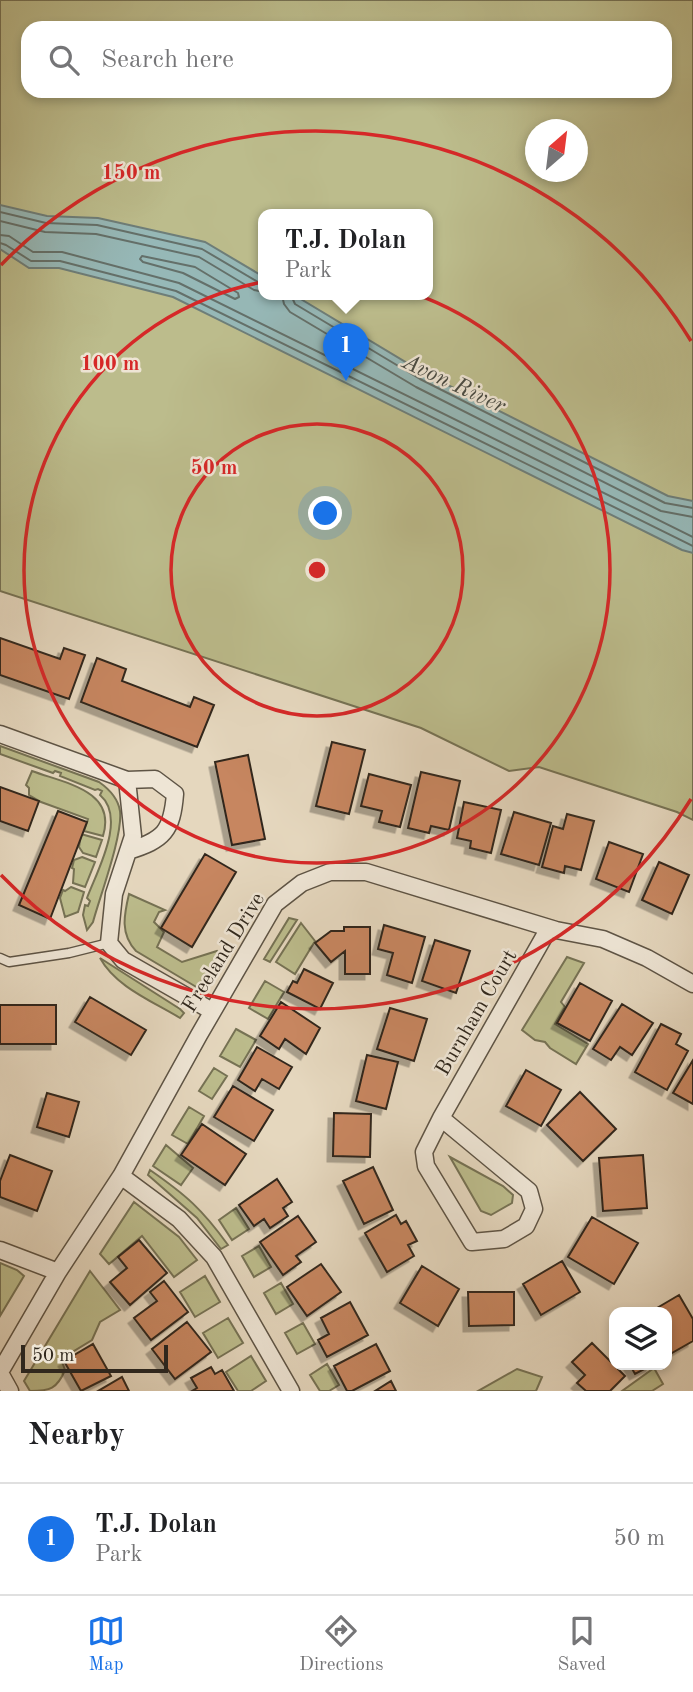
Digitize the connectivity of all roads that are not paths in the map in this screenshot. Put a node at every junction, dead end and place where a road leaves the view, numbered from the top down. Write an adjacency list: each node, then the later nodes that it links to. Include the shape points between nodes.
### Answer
1 (0, 734): 2 (street)
2 (127, 780): 3 (street, via 133,836); 3 (street, via 155,779 175,794 173,819 155,841)
3 (128, 851): 5 (street, via 114,894)
4 (549, 928): 7 (street, Freeland Drive, via 608,941); 8 (street, Freeland Drive, via 366,872 330,872 302,883 275,904); 9 (street, Burnham Court)
5 (109, 943): 6 (lane, via 21,960); 8 (street, via 122,960)
6 (0, 958)
7 (693, 984)
8 (212, 1012): 10 (street, Freeland Drive)
9 (441, 1118): 9 (street, Burnham Court, via 530,1191 534,1209 526,1226 503,1240 472,1242 426,1166 424,1152)
10 (121, 1176): 12 (street, Freeland Drive); 15 (street, via 178,1219 214,1257)
11 (0, 1250): 12 (street)
12 (58, 1272): 13 (street, Freeland Drive)
13 (0, 1372): 14 (street)
14 (10, 1391)
15 (291, 1391)

